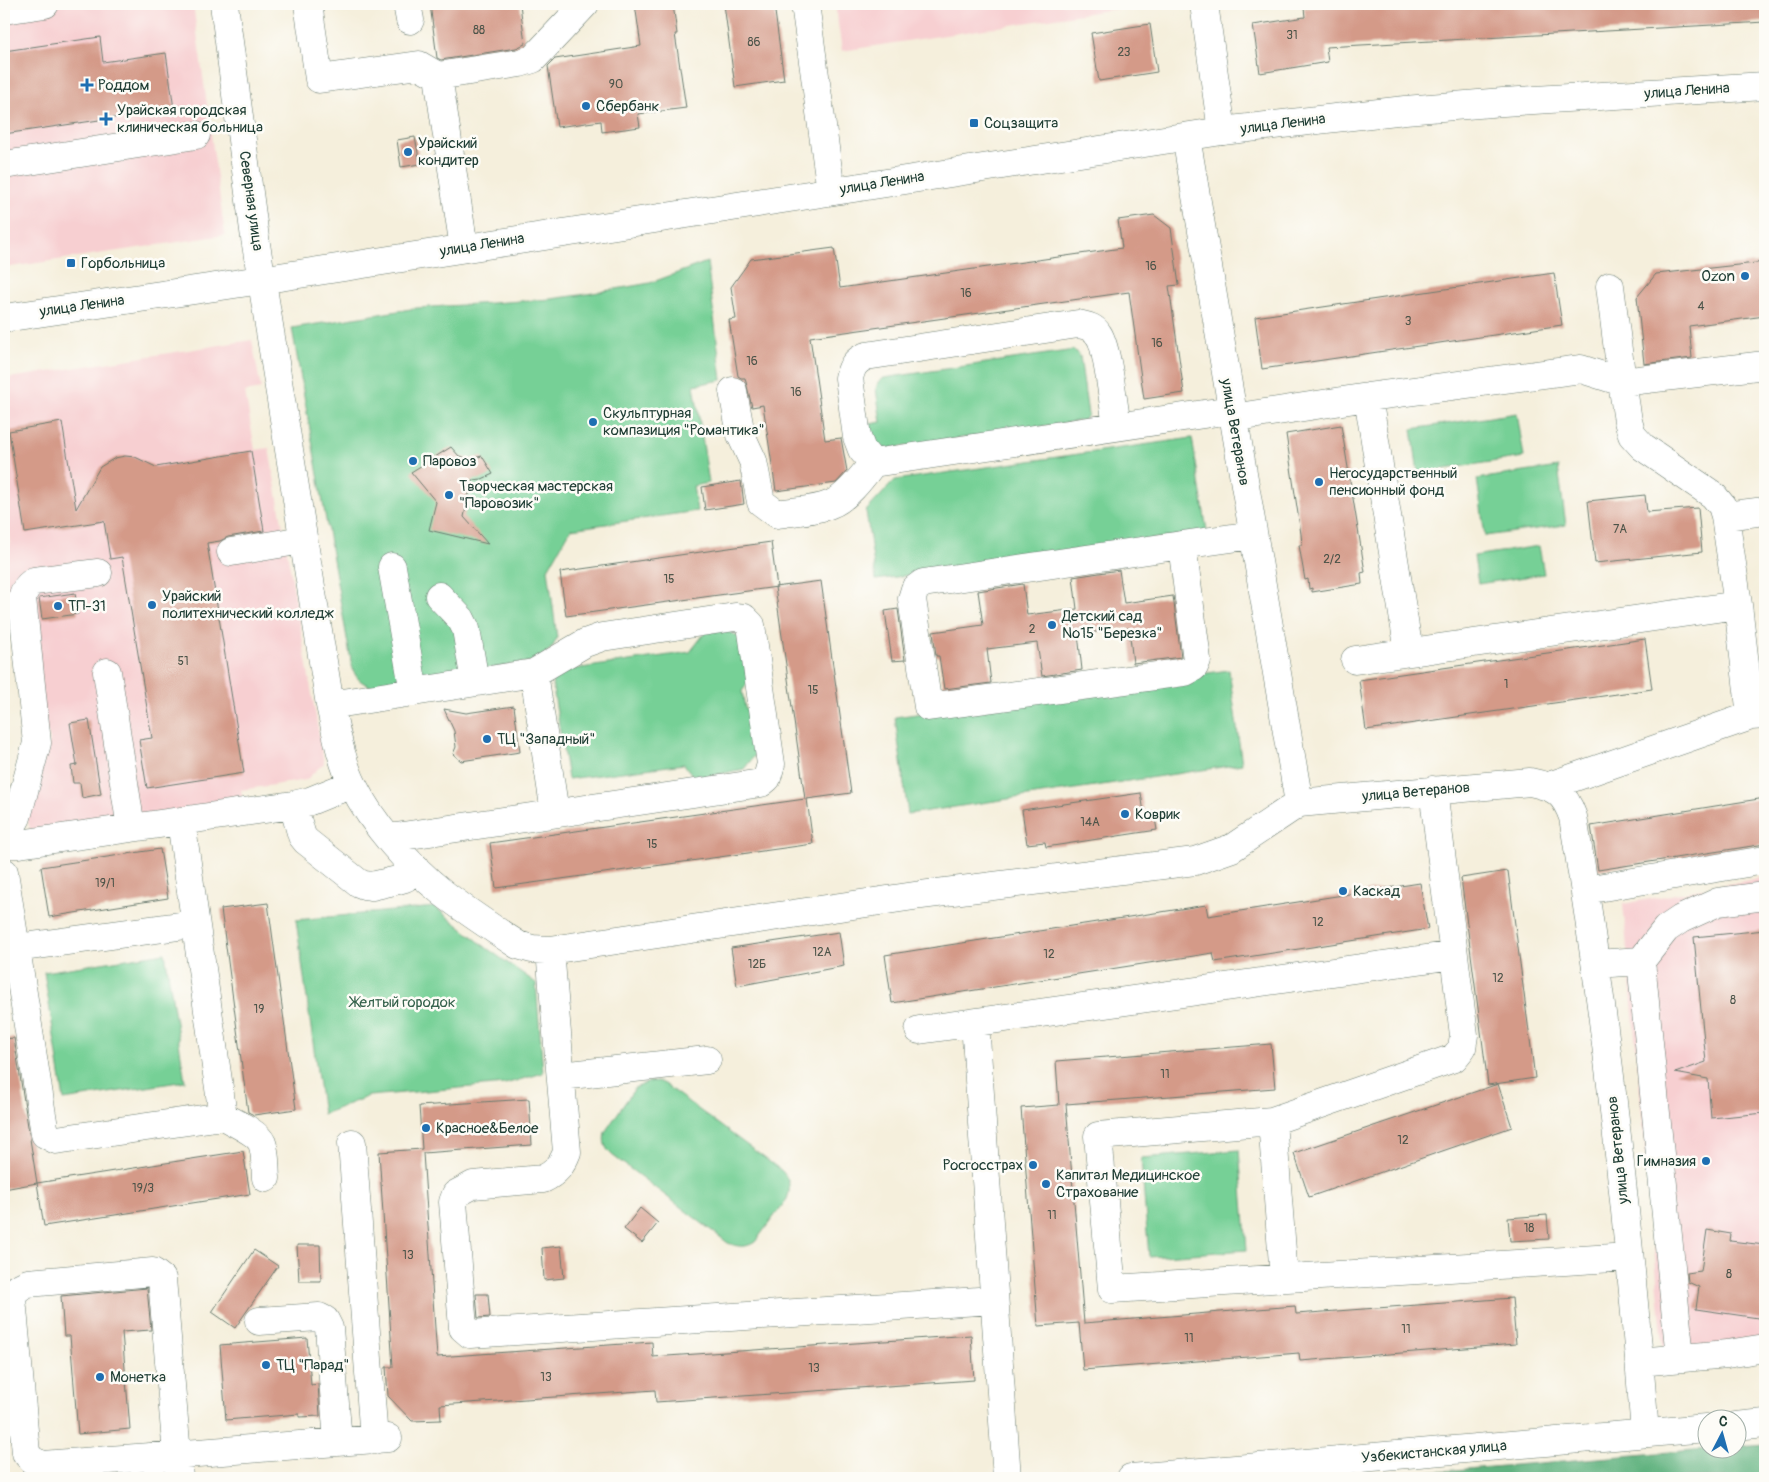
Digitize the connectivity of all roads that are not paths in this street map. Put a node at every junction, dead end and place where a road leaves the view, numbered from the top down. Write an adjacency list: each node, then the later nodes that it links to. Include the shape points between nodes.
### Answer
1 (45, 4): 7 (street)
2 (224, 4): 16 (street, Северная улица)
3 (308, 4): 8 (street, via 319,79 419,66)
4 (585, 4): 8 (street, via 533,59)
5 (805, 4): 14 (street)
6 (1204, 4): 10 (street)
7 (4, 10)
8 (438, 76): 15 (street)
9 (1765, 86): 10 (street, улица Ленина, via 1434,108)
10 (1222, 131): 12 (street, улица Ленина)
11 (196, 135): 13 (street)
12 (1186, 137): 14 (street, улица Ленина); 23 (street, улица Ветеранов)
13 (4, 165)
14 (832, 191): 15 (street, улица Ленина)
15 (464, 248): 16 (street, улица Ленина)
16 (262, 279): 18 (street, улица Ленина); 29 (street, Северная улица)
17 (1610, 286): 20 (street)
18 (4, 318)
19 (1765, 365): 20 (street)
20 (1621, 373): 22 (street, via 1580,369); 27 (street, via 1632,435 1643,447 1713,495)
21 (733, 391): 25 (street, via 741,435 753,461 761,502 777,514 832,504 860,480)
22 (1368, 398): 23 (street); 36 (street)
23 (1232, 414): 24 (street); 28 (street, улица Ветеранов)
24 (1117, 426): 25 (street); 25 (street, via 1104,348 1100,335 1091,327 1078,324 866,356 857,360 849,378 857,437 862,450)
25 (873, 463)
26 (1765, 511): 27 (street)
27 (1725, 516): 35 (street)
28 (1253, 535): 30 (street); 47 (street, улица Ветеранов)
29 (303, 540): 31 (street); 42 (street, Северная улица)
30 (1182, 545): 30 (street, via 1197,660 1194,668 1185,672 928,707 912,600 915,589 922,582)
31 (231, 552)
32 (392, 567): 41 (street)
33 (98, 572): 53 (street, via 34,581 24,591 22,598 37,743 17,817)
34 (439, 596): 40 (street, via 466,629)
35 (1738, 606): 36 (street); 43 (street)
36 (1409, 652): 37 (street)
37 (1355, 660)
38 (107, 672): 51 (street)
39 (534, 673): 40 (street); 49 (street); 49 (street, via 585,643 602,637 735,617 744,618 753,631 771,764 767,778 761,783)
40 (475, 682): 41 (street)
41 (414, 692): 42 (street)
42 (330, 705): 44 (street, Северная улица)
43 (1758, 715): 45 (street)
44 (352, 784): 48 (street); 52 (street, Северная улица)
45 (1549, 786): 46 (street, улица Ветеранов, via 1530,782); 57 (street, улица Ветеранов, via 1569,806 1573,817)
46 (1433, 790): 47 (street, улица Ветеранов); 63 (street)
47 (1299, 803): 62 (street, Северная улица, via 1232,848 1195,861 921,895)
48 (293, 805): 50 (street); 55 (street, via 306,841 359,883 372,886 398,880)
49 (555, 813): 52 (street)
50 (181, 821): 51 (street); 60 (street)
51 (131, 828): 53 (street, via 19,844)
52 (389, 838): 55 (street, Северная улица)
53 (4, 843)
54 (1765, 860): 57 (street)
55 (414, 867): 62 (street, Северная улица, via 442,892 518,945)
56 (4, 872): 59 (street)
57 (1585, 890): 65 (street, улица Ветеранов)
58 (1765, 896): 64 (street, via 1718,902 1681,919 1666,929)
59 (7, 914): 61 (street)
60 (194, 924): 61 (street); 70 (street)
61 (16, 948): 70 (street, via 45,1134 56,1140)
62 (550, 950): 69 (street)
63 (1454, 955): 66 (street); 71 (street, via 1464,1035 1462,1048 1454,1058)
64 (1641, 961): 65 (street); 79 (street)
65 (1596, 964): 74 (street, улица Ветеранов)
66 (975, 1023): 67 (street); 76 (street)
67 (919, 1030)
68 (707, 1060): 69 (street)
69 (560, 1076): 76 (street, via 567,1152 562,1164 543,1179 472,1185 456,1194 453,1202 463,1328 470,1334)
70 (223, 1116): 73 (street, via 260,1140)
71 (1272, 1121): 75 (street); 75 (street, via 1098,1136 1112,1289)
72 (352, 1144): 85 (street, via 381,1439)
73 (266, 1178)
74 (1629, 1257): 75 (street); 80 (street, улица Ветеранов)
75 (1284, 1277)
76 (994, 1300): 87 (street)
77 (259, 1321): 85 (street, via 319,1317 325,1320 329,1328)
78 (1765, 1348): 79 (street)
79 (1680, 1358): 80 (street)
80 (1639, 1362): 84 (street, улица Ветеранов)
81 (1765, 1423): 82 (street)
82 (1746, 1425)
83 (1696, 1429): 84 (street, Узбекистанская улица)
84 (1645, 1433): 88 (street, Узбекистанская улица)
85 (338, 1442): 86 (street)
86 (178, 1467): 86 (street, via 42,1465 32,1460 26,1453 12,1298 16,1289 28,1283 153,1272 162,1279)
87 (1007, 1478)
88 (1131, 1478)

